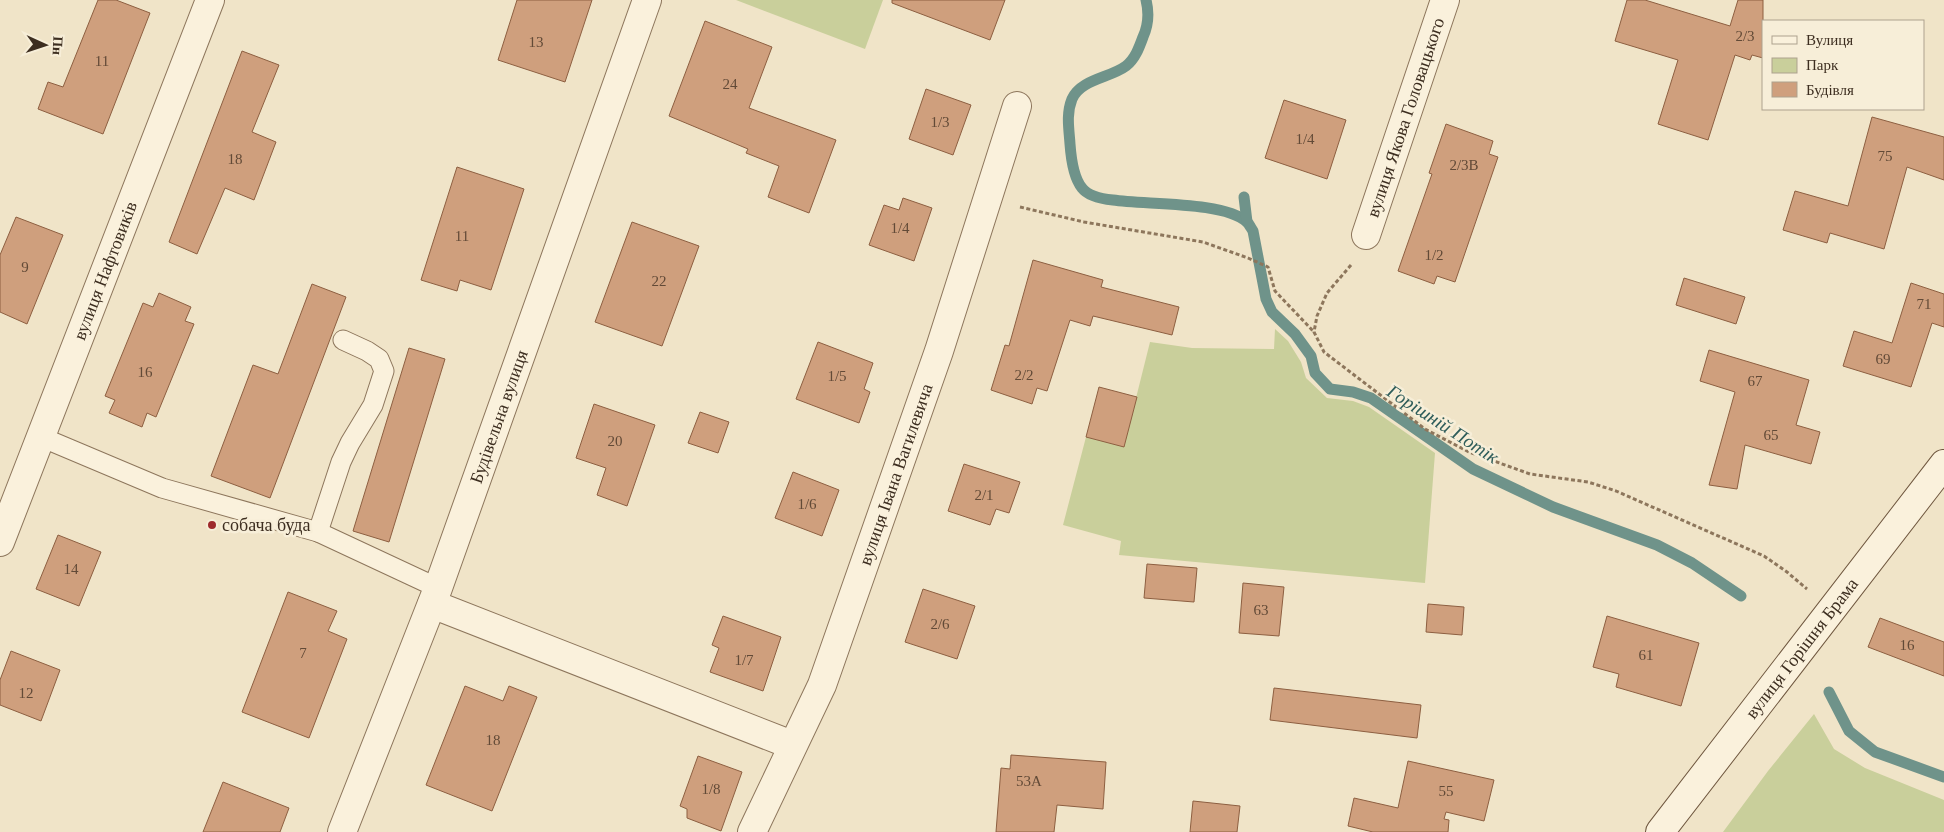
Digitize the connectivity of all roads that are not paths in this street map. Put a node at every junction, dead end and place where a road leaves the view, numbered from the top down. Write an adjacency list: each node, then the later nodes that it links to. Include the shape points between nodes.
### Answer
1 (210, 0): 7 (street, вулиця Нафтовиків)
2 (647, 0): 11 (street, Будівельна вулиця)
3 (1445, 0): 5 (street, вулиця Якова Головацького)
4 (1017, 106): 12 (street, вулиця Івана Вагилевича, via 939,350 822,685)
5 (1366, 235)
6 (342, 340): 9 (lane, via 379,359 384,371 373,405 341,462)
7 (41, 437): 9 (lane, via 162,488); 10 (street, вулиця Нафтовиків)
8 (1944, 464): 15 (street, вулиця Горішня Брама)
9 (318, 532): 11 (lane)
10 (0, 542)
11 (435, 596): 12 (street); 13 (street, Будівельна вулиця)
12 (792, 745): 14 (street, вулиця Івана Вагилевича)
13 (342, 832)
14 (752, 832)
15 (1660, 832)

